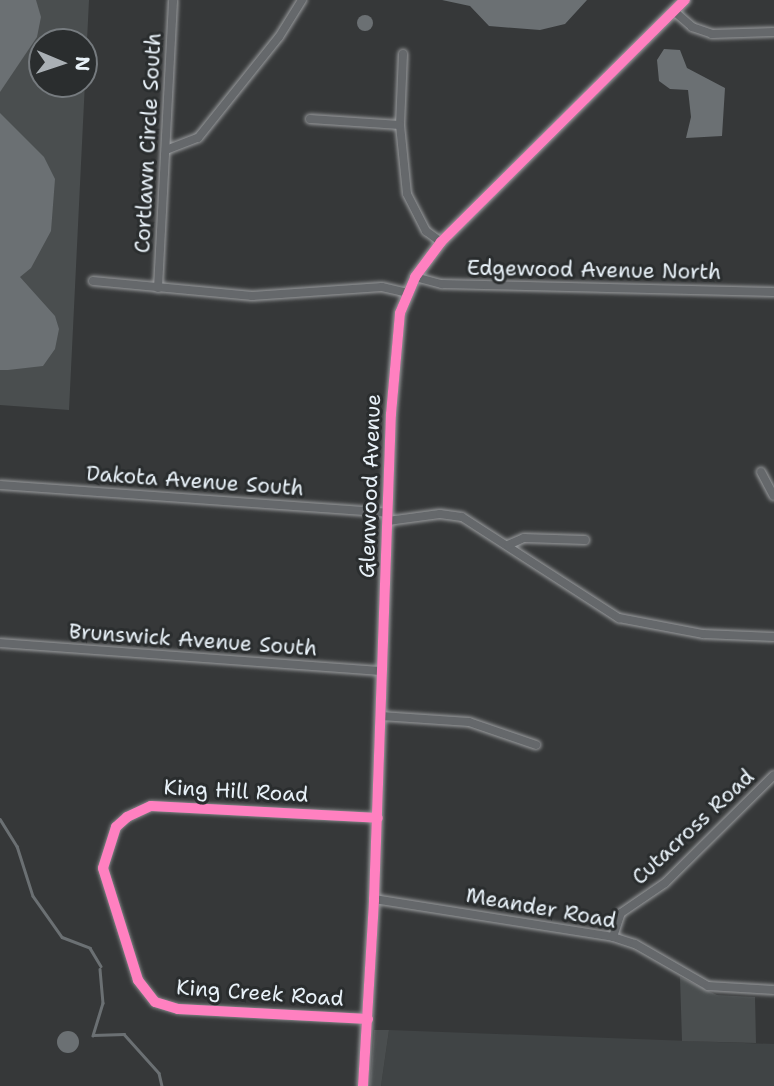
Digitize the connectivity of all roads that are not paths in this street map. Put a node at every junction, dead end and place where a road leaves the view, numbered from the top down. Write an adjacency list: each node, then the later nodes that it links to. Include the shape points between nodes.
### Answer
1 (173, 0): 9 (street, Cortlawn Circle South)
2 (302, 0): 9 (street, via 279,37 198,138)
3 (685, 0): 4 (street, Glenwood Avenue)
4 (675, 12): 5 (street, via 692,27 712,34); 10 (street, Glenwood Avenue)
5 (774, 32)
6 (403, 54): 8 (street)
7 (310, 119): 8 (street)
8 (400, 125): 10 (street, via 410,204 426,231)
9 (166, 150): 13 (street, Cortlawn Circle South)
10 (441, 242): 11 (street, Glenwood Avenue)
11 (415, 277): 14 (street, Edgewood Avenue North, via 442,284); 15 (street, Glenwood Avenue)
12 (93, 281): 13 (street)
13 (158, 288): 15 (street, via 252,296 382,287)
14 (774, 292)
15 (407, 293): 19 (street, Glenwood Avenue, via 394,354)
16 (761, 472): 18 (street)
17 (0, 485): 19 (street, Dakota Avenue South)
18 (774, 495)
19 (388, 517): 21 (street, Dakota Avenue South, via 452,514); 24 (street, Glenwood Avenue)
20 (585, 540): 21 (street, via 524,538)
21 (508, 545): 22 (street, Dakota Avenue South, via 619,618 703,634)
22 (774, 637)
23 (0, 643): 24 (street, Brunswick Avenue South)
24 (383, 671): 25 (street, Glenwood Avenue)
25 (381, 716): 26 (street, via 469,722); 28 (street, Glenwood Avenue)
26 (536, 745)
27 (774, 775): 31 (street, Cutacross Road, via 665,883 621,913)
28 (378, 818): 29 (street, King Hill Road, via 151,806 127,817 108,840 103,868); 30 (street, Glenwood Avenue)
29 (106, 883): 33 (street, King Creek Road, via 138,981 149,997 166,1008)
30 (374, 899): 31 (street, Meander Road); 33 (street, Glenwood Avenue)
31 (613, 937): 32 (street, Meander Road, via 635,944 708,986)
32 (774, 990)
33 (368, 1019): 34 (street, Glenwood Avenue)
34 (363, 1086)

